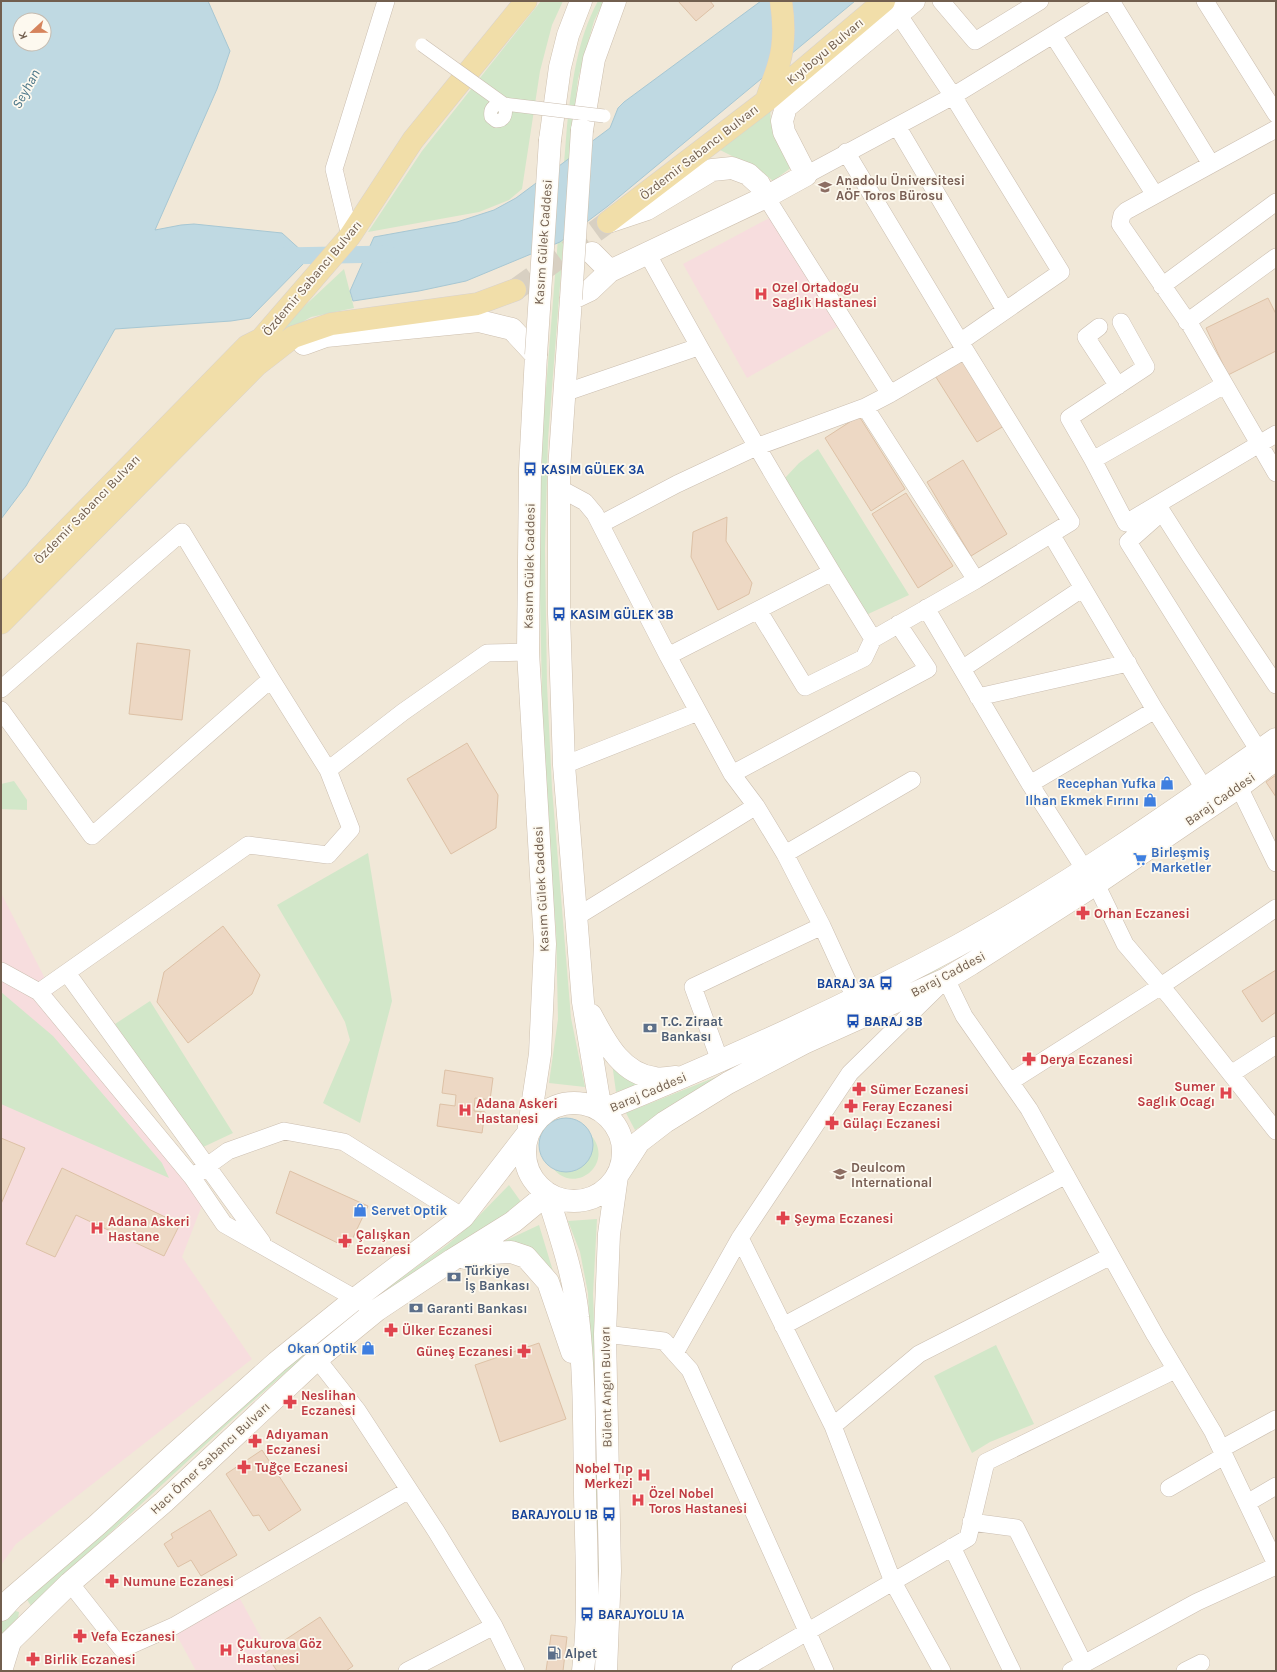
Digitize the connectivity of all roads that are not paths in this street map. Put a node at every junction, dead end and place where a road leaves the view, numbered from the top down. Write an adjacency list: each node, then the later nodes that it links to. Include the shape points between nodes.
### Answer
1 (386, 1): 27 (street, via 334,169)
2 (526, 1): 27 (main road, Özdemir Sabancı Bulvarı, via 413,140)
3 (581, 1): 41 (main road, Kasım Gülek Caddesi, bridge, via 568,35 560,67 550,140)
4 (615, 1): 28 (main road, bridge, via 594,59 582,130)
5 (781, 1): 16 (main road, Özdemir Sabancı Bulvarı, via 783,39 779,62)
6 (941, 1): 7 (street, via 975,41)
7 (1040, 1)
8 (1108, 1): 12 (street)
9 (1111, 1): 22 (street)
10 (1205, 1): 14 (street)
11 (899, 5): 15 (street); 16 (main road, Kıyıboyu Bulvarı); 23 (main road, via 786,107 782,121 784,132)
12 (1053, 35): 15 (street); 24 (street)
13 (422, 45): 18 (street, bridge, via 504,104)
14 (1270, 92): 17 (street)
15 (953, 96): 19 (street); 35 (street, via 1061,272)
16 (766, 101): 25 (main road, Özdemir Sabancı Bulvarı, via 608,222 647,209 712,170 732,168 748,174 759,184)
17 (1276, 114)
18 (604, 116)
19 (897, 126): 21 (street); 35 (street)
20 (1276, 129): 22 (street)
21 (846, 152): 23 (street); 39 (street)
22 (1211, 164): 24 (street)
23 (806, 174): 25 (main road)
24 (1155, 195): 32 (street, via 1126,211 1120,224)
25 (766, 197): 29 (main road); 46 (street)
26 (1276, 202): 32 (street)
27 (350, 236): 59 (main road, Özdemir Sabancı Bulvarı, via 261,338 247,346)
28 (574, 238): 31 (main road); 34 (main road, bridge)
29 (647, 253): 31 (main road); 40 (street)
30 (1276, 257): 37 (street)
31 (610, 271): 34 (main road, via 590,290)
32 (1162, 286): 37 (street)
33 (515, 290): 42 (main road, Özdemir Sabancı Bulvarı, via 477,304 331,324 293,337)
34 (571, 299): 45 (main road)
35 (1004, 310): 39 (street)
36 (1121, 322): 44 (street, via 1146,367)
37 (1187, 322): 43 (street)
38 (1100, 327): 44 (street, via 1086,337)
39 (962, 346): 46 (street); 55 (street, via 1071,522)
40 (698, 347): 45 (street); 50 (street)
41 (536, 355): 42 (main road, via 512,329 479,321 326,336); 65 (main road, Kasım Gülek Caddesi, via 530,469)
42 (263, 361): 62 (main road, Özdemir Sabancı Bulvarı)
43 (1224, 385): 49 (street); 51 (street)
44 (1118, 386): 51 (street, via 1069,418)
45 (564, 393): 53 (main road)
46 (890, 394): 47 (street)
47 (864, 406): 50 (street); 57 (street)
48 (1276, 434): 49 (street)
49 (1259, 446): 51 (street, via 1126,523); 52 (street)
50 (756, 447): 54 (street, via 677,484); 56 (street)
51 (1093, 460)
52 (1276, 473)
53 (559, 488): 54 (street, via 585,502); 77 (main road, via 559,614)
54 (601, 524): 66 (street)
55 (1051, 534): 57 (street); 58 (street)
56 (832, 572): 61 (street); 64 (street)
57 (976, 580): 60 (street)
58 (1083, 588): 67 (street); 68 (street)
59 (1, 597)
60 (926, 608): 63 (street); 68 (street)
61 (758, 610): 64 (street, via 805,687 864,658); 66 (street)
62 (1, 623)
63 (898, 624): 64 (street); 79 (street, via 928,669)
64 (873, 639)
65 (528, 652): 78 (street, via 487,653 403,712); 105 (main road, Kasım Gülek Caddesi, via 545,944 540,1054)
66 (668, 656): 75 (street)
67 (1128, 663): 72 (street); 74 (street)
68 (962, 669): 72 (street)
69 (271, 679): 71 (street, via 182,532); 73 (street, via 92,836); 78 (street)
70 (1276, 685): 76 (street, via 1162,512 1128,542)
71 (1, 689)
72 (978, 697): 81 (street)
73 (1, 710)
74 (1155, 710): 81 (street); 83 (street)
75 (698, 712): 77 (street); 79 (street)
76 (1270, 749): 82 (main road, Baraj Caddesi); 83 (main road, Baraj Caddesi)
77 (564, 765): 89 (main road)
78 (328, 770): 92 (street, via 351,830 328,855 248,846)
79 (732, 774): 84 (street)
80 (912, 780): 85 (street)
81 (1030, 784): 87 (street)
82 (1239, 787): 86 (street); 87 (main road, Baraj Caddesi)
83 (1205, 790): 87 (main road, Baraj Caddesi)
84 (756, 806): 85 (street); 89 (street)
85 (785, 854): 90 (street)
86 (1276, 863)
87 (1090, 877): 93 (main road, Baraj Caddesi, via 971,964); 94 (street, via 1125,944); 96 (main road, Baraj Caddesi)
88 (1276, 908): 94 (street)
89 (576, 917): 97 (main road)
90 (822, 926): 96 (street); 99 (street, via 693,987)
91 (1, 971): 95 (street)
92 (67, 973): 95 (street); 106 (street)
93 (946, 979): 102 (street, via 964,1016); 108 (main road, Baraj Caddesi, via 804,1043 728,1083 665,1122 639,1142); 112 (street, via 850,1073)
94 (1161, 986): 100 (street); 102 (street)
95 (39, 992): 109 (street)
96 (855, 998): 99 (main road, Baraj Caddesi)
97 (583, 1002): 101 (main road, via 609,1048 629,1069 654,1078); 103 (main road)
98 (1276, 1045): 100 (street)
99 (720, 1061): 101 (main road, Baraj Caddesi)
100 (1231, 1074): 104 (street)
101 (682, 1077): 103 (main road, Baraj Caddesi)
102 (1010, 1082): 107 (street, via 1029,1109)
103 (601, 1111): 105 (main road, via 582,1103 566,1103 550,1108 537,1119); 108 (main road, via 610,1118 618,1130 623,1146 623,1162)
104 (1276, 1131)
105 (528, 1133): 110 (main road, via 524,1150 526,1167 534,1183); 111 (main road, Hacı Ömer Sabancı Bulvarı)
106 (208, 1167): 109 (street); 111 (street, via 228,1151 284,1131 344,1142); 113 (street)
107 (1066, 1175): 114 (street); 118 (street)
108 (617, 1176): 110 (main road, via 602,1193 580,1202 563,1201); 119 (main road, Bülent Angın Bulvarı, via 609,1234)
109 (192, 1177): 113 (street, via 224,1224)
110 (547, 1194): 115 (main road, Hacı Ömer Sabancı Bulvarı, via 514,1222); 123 (main road, Bülent Angın Bulvarı, via 567,1258 578,1317)
111 (463, 1217): 116 (main road, Hacı Ömer Sabancı Bulvarı)
112 (740, 1238): 118 (street); 120 (street)
113 (264, 1246): 116 (street)
114 (1111, 1256): 122 (street); 125 (street, via 919,1354)
115 (452, 1260): 117 (main road, Hacı Ömer Sabancı Bulvarı); 123 (main road, via 505,1252 526,1256 548,1282)
116 (355, 1299): 117 (street); 136 (main road, Hacı Ömer Sabancı Bulvarı, via 277,1362 98,1525)
117 (377, 1310): 121 (main road, Hacı Ömer Sabancı Bulvarı)
118 (783, 1326): 125 (street)
119 (605, 1334): 120 (street, via 664,1341); 147 (main road, Bülent Angın Bulvarı, via 610,1571)
120 (675, 1353): 139 (street, via 690,1370)
121 (317, 1359): 129 (street, via 357,1410); 135 (main road, Hacı Ömer Sabancı Bulvarı, via 164,1502)
122 (1175, 1370): 126 (street); 131 (street, via 986,1462)
123 (582, 1385): 146 (main road, Bülent Angın Bulvarı, via 587,1600)
124 (1276, 1419): 126 (street)
125 (833, 1426): 134 (street)
126 (1223, 1453): 128 (street); 130 (street)
127 (1276, 1486): 130 (street)
128 (1169, 1488)
129 (409, 1490): 135 (street, via 174,1626 122,1649); 138 (street)
130 (1247, 1503): 133 (street)
131 (971, 1522): 132 (street, via 968,1538); 142 (street, via 1016,1528)
132 (952, 1547): 134 (street); 151 (street)
133 (1276, 1565): 142 (street, via 1197,1602)
134 (893, 1582): 139 (street); 150 (street)
135 (70, 1583): 137 (main road, Hacı Ömer Sabancı Bulvarı)
136 (6, 1604): 137 (main road)
137 (30, 1622): 140 (main road, Hacı Ömer Sabancı Bulvarı)
138 (494, 1626): 144 (street); 145 (street)
139 (807, 1631): 148 (street); 149 (street)
140 (6, 1646): 143 (main road)
141 (1201, 1663): 152 (street)
142 (1075, 1669)
143 (1, 1671)
144 (407, 1671)
145 (516, 1671)
146 (583, 1671)
147 (606, 1671)
148 (740, 1671)
149 (825, 1671)
150 (942, 1671)
151 (1012, 1671)
152 (1185, 1671)

